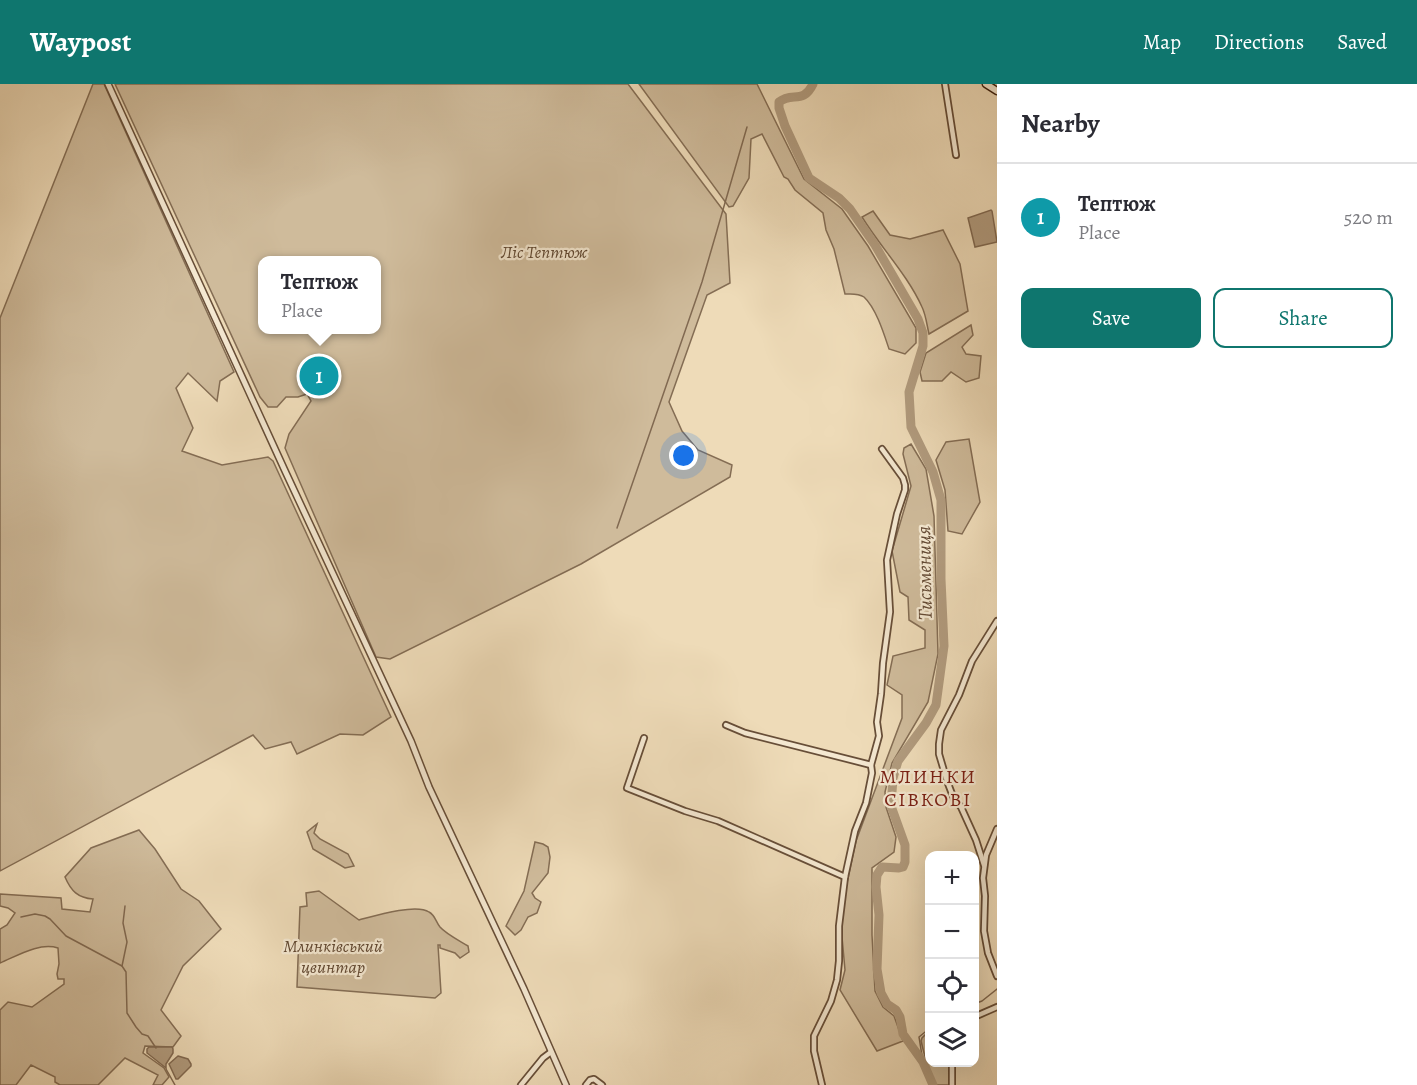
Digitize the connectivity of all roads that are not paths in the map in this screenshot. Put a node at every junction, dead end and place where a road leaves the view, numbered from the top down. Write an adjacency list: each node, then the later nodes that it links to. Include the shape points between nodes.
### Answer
1 (108, 84): 17 (street)
2 (945, 84): 5 (street)
3 (987, 84): 4 (main road)
4 (997, 91)
5 (956, 154)
6 (882, 450): 10 (street, via 906,485 887,560 890,612 877,722 879,736)
7 (997, 621): 12 (street, via 972,661 944,723 939,754 954,799 961,807)
8 (726, 725): 10 (street)
9 (644, 738): 13 (street, via 627,788 718,821)
10 (871, 765): 13 (street, via 866,803)
11 (997, 830): 12 (street)
12 (984, 865): 14 (street, via 984,931)
13 (845, 877): 23 (street, via 838,926 837,980 814,1036)
14 (997, 976)
15 (997, 1007): 16 (street)
16 (979, 1015)
17 (551, 1052): 19 (street); 20 (street)
18 (952, 1067): 24 (street)
19 (521, 1085)
20 (566, 1085)
21 (586, 1085): 22 (street, via 594,1079)
22 (602, 1085)
23 (822, 1085)
24 (952, 1085)

